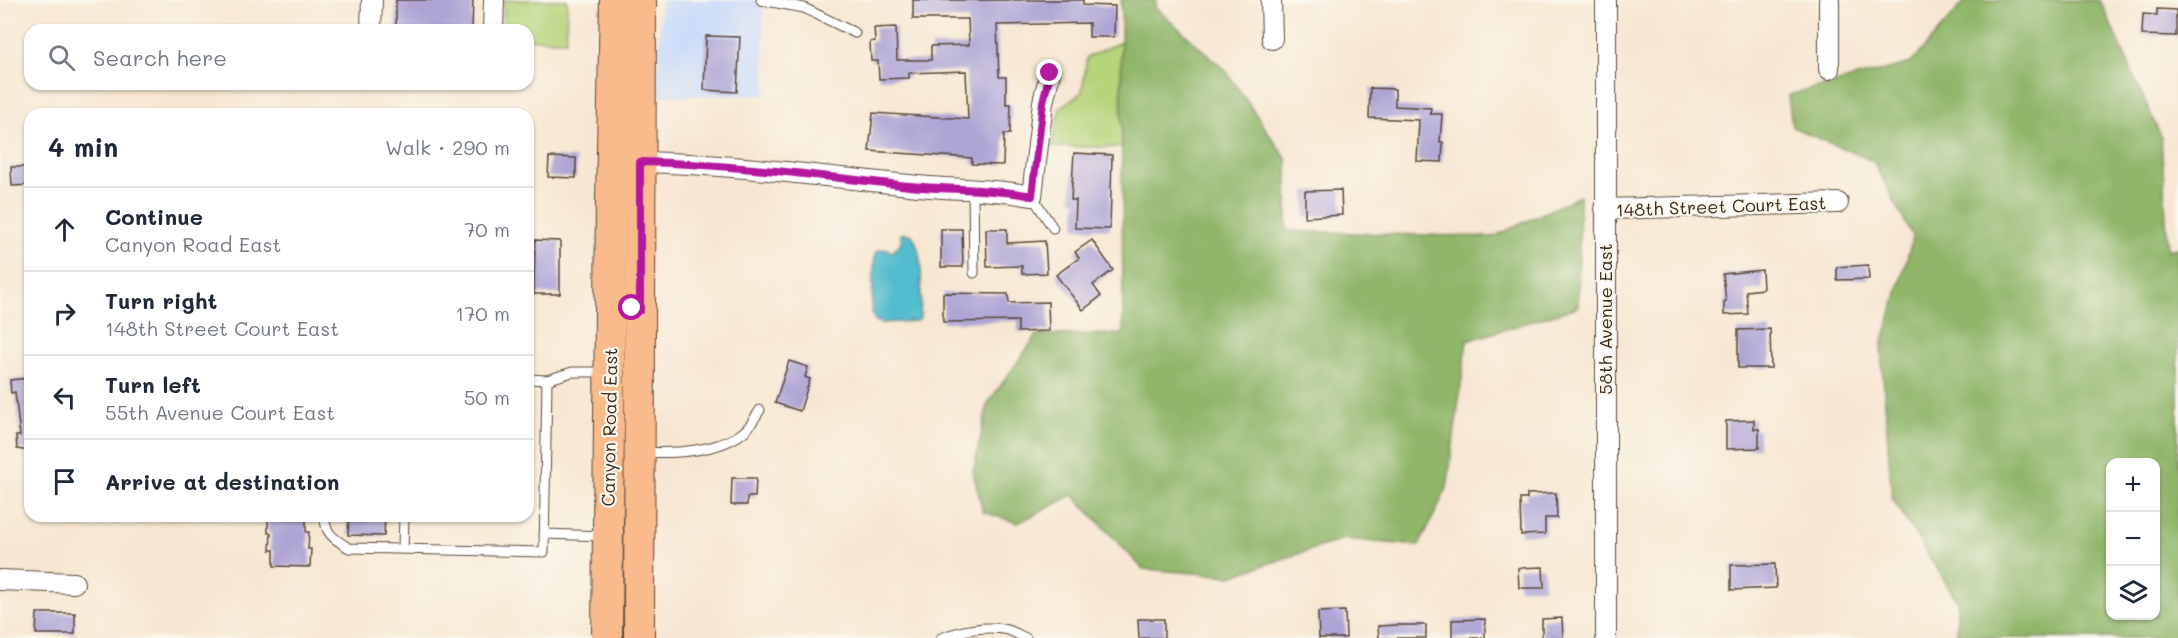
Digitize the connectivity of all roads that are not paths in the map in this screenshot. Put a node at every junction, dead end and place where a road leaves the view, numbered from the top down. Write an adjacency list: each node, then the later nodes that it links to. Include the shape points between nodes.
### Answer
1 (372, 0): 9 (street)
2 (494, 0): 10 (street)
3 (615, 0): 18 (main road, Canyon Road East)
4 (641, 0): 15 (main road, Canyon Road East)
5 (761, 0): 11 (lane, via 804,8)
6 (1271, 0): 12 (street)
7 (1606, 0): 20 (street, 58th Avenue East)
8 (1829, 0): 13 (street)
9 (371, 24)
10 (493, 24)
11 (855, 33)
12 (1272, 39)
13 (1829, 69)
14 (1050, 73): 17 (street)
15 (640, 162): 16 (street); 23 (main road, Canyon Road East)
16 (973, 190): 17 (street); 22 (lane)
17 (1032, 196): 21 (lane)
18 (611, 200): 23 (main road, via 628,306); 24 (main road, Canyon Road East)
19 (1838, 203): 20 (street, 148th Street Court East)
20 (1605, 209): 40 (street, 58th Avenue East)
21 (1053, 228)
22 (974, 273)
23 (640, 310): 28 (main road, Canyon Road East)
24 (609, 372): 26 (lane, via 572,372); 32 (main road, Canyon Road East)
25 (534, 379): 26 (lane)
26 (547, 380): 31 (lane)
27 (760, 410): 28 (lane, via 746,430 726,441 673,454)
28 (640, 452): 37 (main road, Canyon Road East)
29 (325, 522): 33 (lane, via 331,537 349,548)
30 (404, 522): 33 (lane)
31 (544, 534): 32 (lane); 33 (lane, via 544,552)
32 (608, 536): 36 (main road, Canyon Road East)
33 (403, 549)
34 (0, 580): 35 (street)
35 (74, 583)
36 (607, 638)
37 (639, 638)
38 (941, 638): 39 (lane, via 979,629 1007,630)
39 (1026, 638)
40 (1606, 638)

